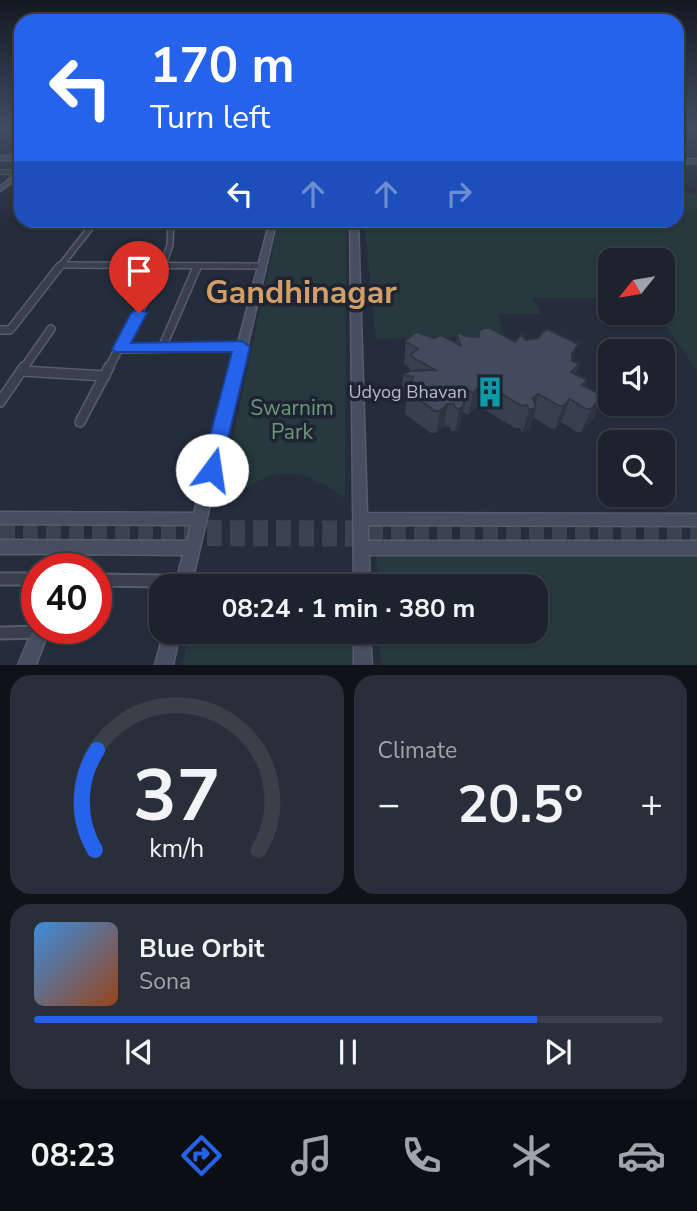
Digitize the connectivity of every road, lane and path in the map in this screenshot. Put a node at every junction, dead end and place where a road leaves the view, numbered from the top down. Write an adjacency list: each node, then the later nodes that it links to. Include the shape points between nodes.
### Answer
1 (90, 228): 5 (street)
2 (171, 228): 6 (street)
3 (272, 228): 7 (street)
4 (354, 228): 20 (street)
5 (62, 265): 6 (street); 10 (street, via 10,330)
6 (163, 266): 8 (street); 13 (street)
7 (262, 266): 8 (street); 11 (street)
8 (197, 267): 12 (street)
9 (51, 329): 14 (street)
10 (0, 330)
11 (242, 347): 12 (street); 19 (street)
12 (162, 348): 13 (street)
13 (120, 349): 15 (street)
14 (22, 371): 15 (street); 16 (street)
15 (105, 376): 17 (street)
16 (0, 402)
17 (80, 422)
18 (0, 518): 19 (street)
19 (200, 519): 24 (street)
20 (360, 519): 21 (street); 25 (street)
21 (697, 520)
22 (0, 547): 23 (street)
23 (77, 547): 24 (street); 27 (street)
24 (192, 548): 28 (street)
25 (361, 548): 26 (street); 29 (street)
26 (697, 548)
27 (75, 553)
28 (186, 574)
29 (362, 574)
30 (0, 579): 31 (street)
31 (21, 579)
32 (112, 580): 33 (street)
33 (149, 581)
34 (21, 631): 35 (street)
35 (0, 632)
36 (35, 644): 39 (street)
37 (169, 644): 40 (street)
38 (362, 644): 41 (street)
39 (26, 665)
40 (164, 665)
41 (363, 665)

